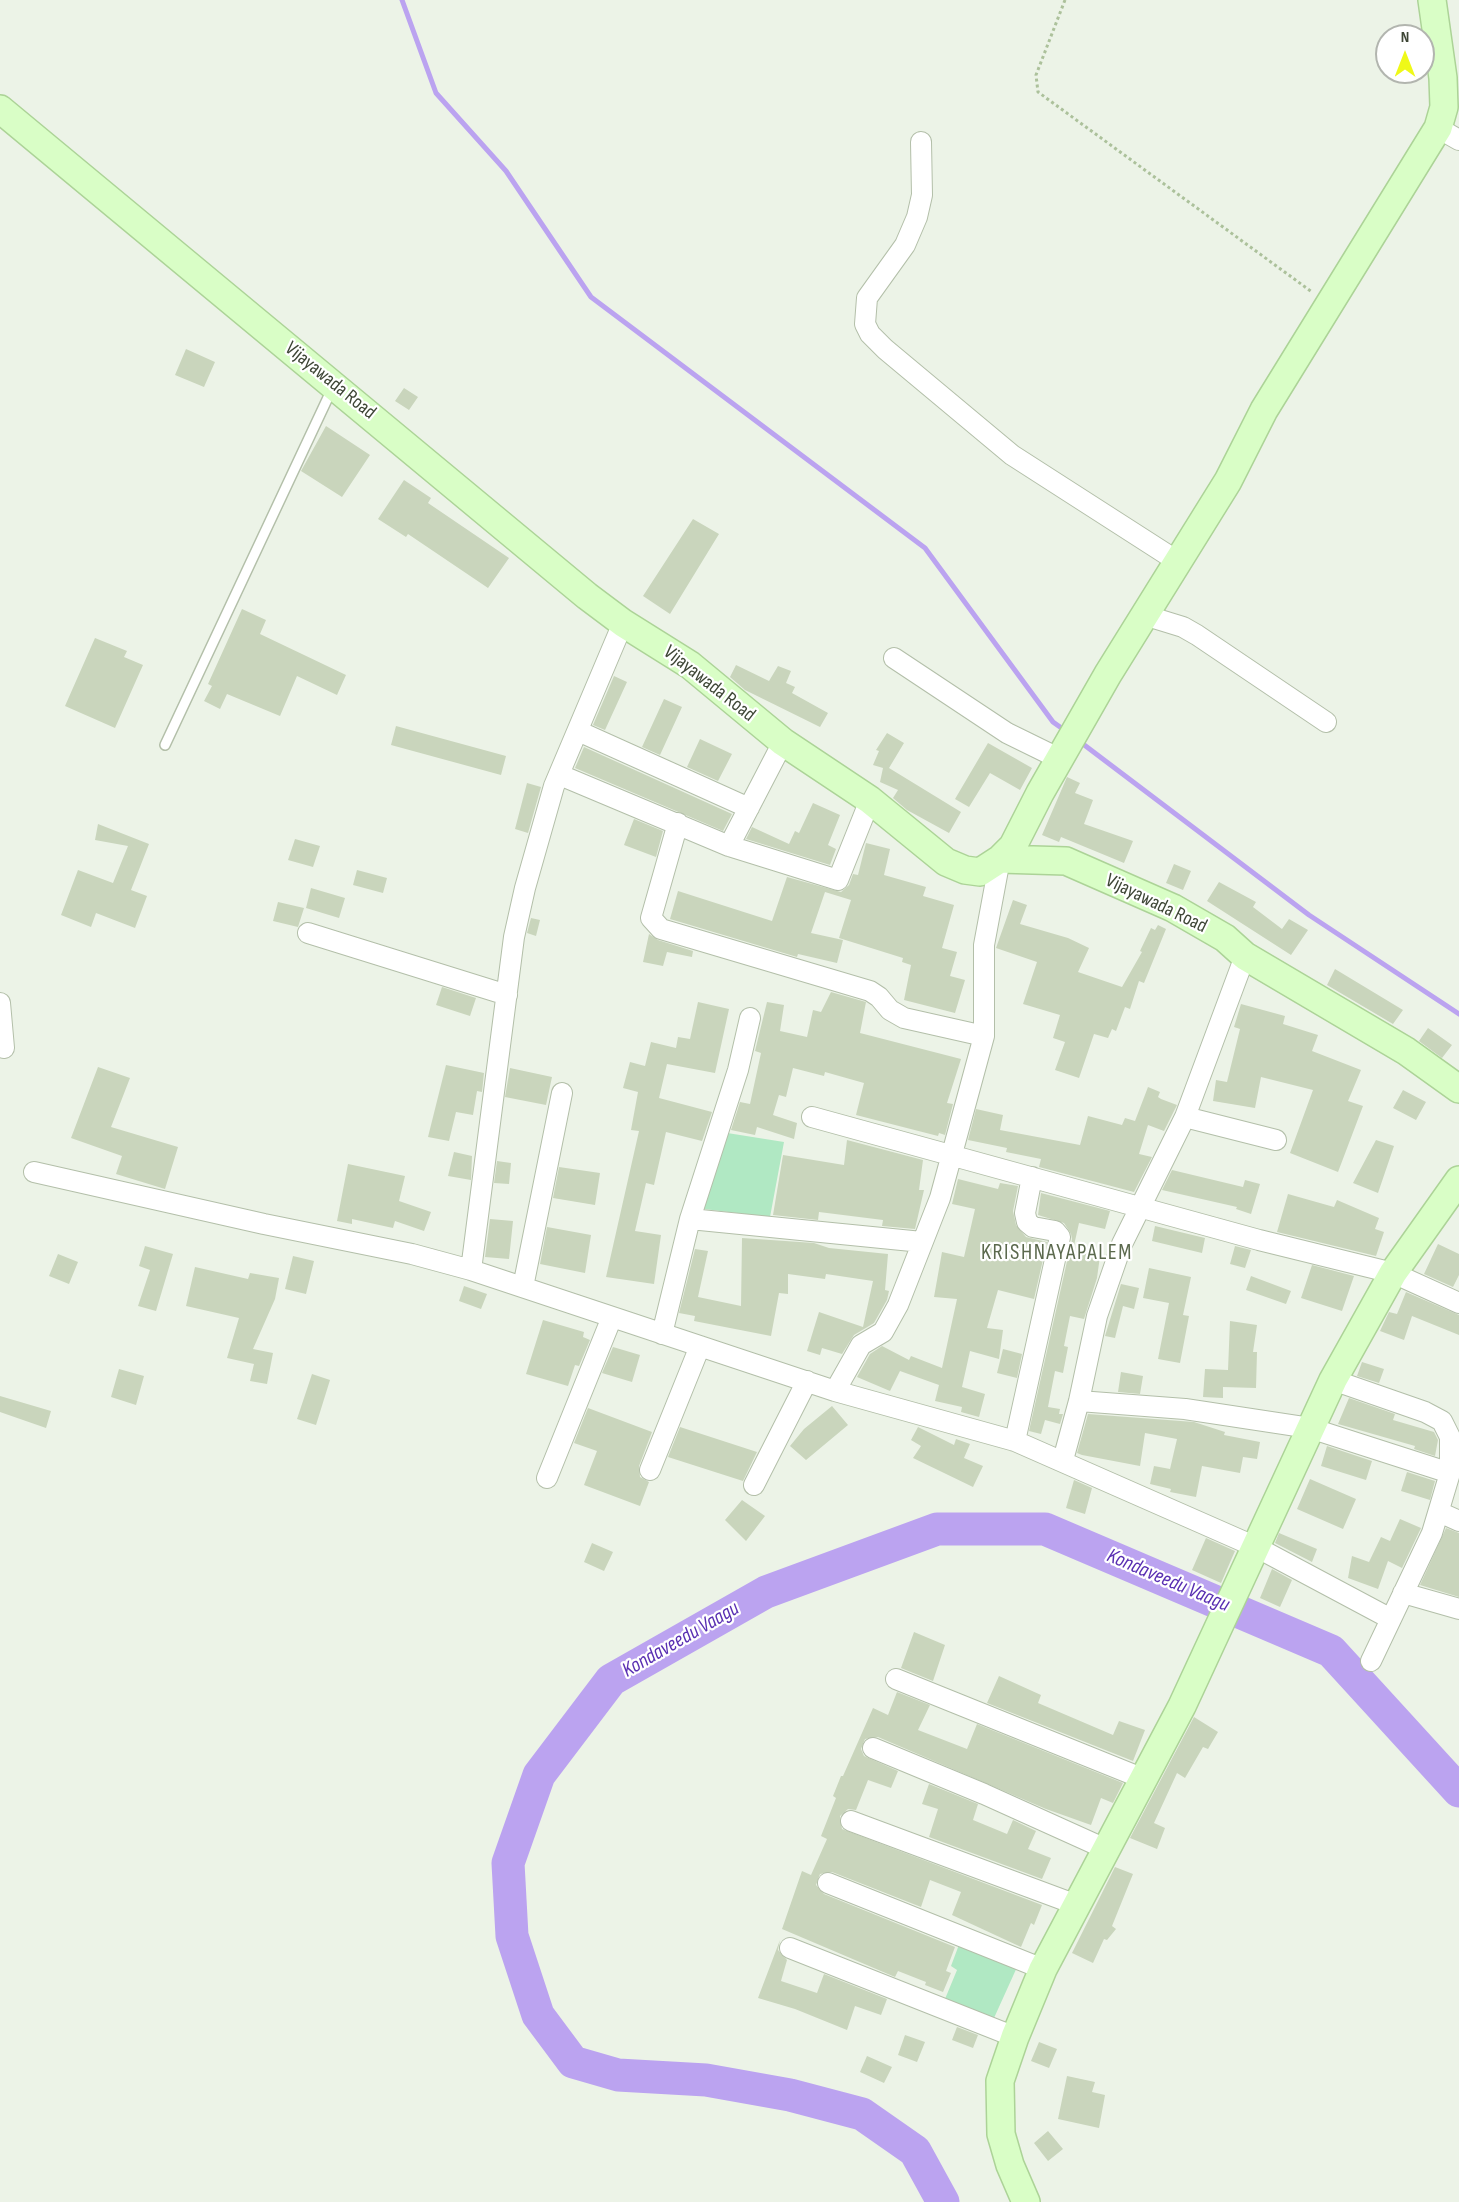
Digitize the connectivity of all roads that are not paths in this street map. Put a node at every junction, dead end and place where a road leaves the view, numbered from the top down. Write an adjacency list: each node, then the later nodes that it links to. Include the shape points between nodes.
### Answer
1 (1432, 0): 3 (main road)
2 (0, 109): 5 (main road, Vijayawada Road)
3 (1449, 134): 6 (main road, via 1330,306 1264,410 1227,481)
4 (921, 142): 6 (street, via 922,195 917,217 904,245 867,298 865,324 870,334 1012,455)
5 (334, 384): 8 (main road, Vijayawada Road, via 491,518); 13 (lane)
6 (1177, 561): 7 (main road)
7 (1144, 615): 10 (street, via 1197,635); 14 (main road)
8 (623, 623): 11 (street); 12 (main road, Vijayawada Road, via 690,665)
9 (894, 658): 14 (street, via 1007,733)
10 (1326, 722)
11 (578, 730): 15 (street); 17 (street)
12 (783, 742): 16 (main road, Vijayawada Road); 17 (street)
13 (165, 745)
14 (1062, 755): 20 (main road, via 1013,846)
15 (560, 775): 18 (street); 23 (street, via 525,888)
16 (870, 800): 19 (street, via 838,880); 20 (main road, Vijayawada Road, via 946,862 980,872)
17 (749, 808): 19 (street)
18 (678, 823): 19 (street); 26 (street, via 651,918 661,929 870,991 904,1018)
19 (729, 846)
20 (1000, 860): 22 (main road, Vijayawada Road, via 1066,861 1173,908 1225,938); 26 (street, via 984,945)
21 (308, 933): 23 (street)
22 (1245, 956): 28 (main road, Vijayawada Road, via 1406,1051); 31 (street)
23 (507, 995): 40 (street)
24 (0, 1003): 27 (street)
25 (750, 1018): 38 (street, via 738,1070)
26 (984, 1036): 33 (street)
27 (4, 1048)
28 (1459, 1089)
29 (562, 1093): 42 (street)
30 (812, 1117): 33 (street)
31 (1185, 1117): 32 (street); 37 (street)
32 (1276, 1140)
33 (951, 1157): 35 (street); 39 (street)
34 (34, 1172): 40 (street)
35 (1032, 1177): 37 (street); 52 (street, via 1027,1222 1055,1231 1060,1237)
36 (1459, 1180): 41 (main road)
37 (1141, 1208): 41 (street); 50 (street, via 1122,1244 1097,1316)
38 (690, 1219): 39 (street); 45 (street)
39 (922, 1242): 49 (street, via 882,1332 861,1345)
40 (471, 1270): 42 (street)
41 (1393, 1274): 43 (street); 47 (main road)
42 (523, 1287): 44 (street)
43 (1459, 1303)
44 (612, 1317): 45 (street); 56 (street)
45 (662, 1334): 46 (street)
46 (700, 1346): 48 (street); 54 (street)
47 (1333, 1380): 51 (main road); 55 (street, via 1442,1421 1450,1437)
48 (807, 1381): 49 (street); 57 (street)
49 (835, 1390): 52 (street)
50 (1079, 1401): 51 (street, via 1203,1411); 53 (street)
51 (1310, 1428): 55 (street); 60 (main road)
52 (1015, 1440): 53 (street)
53 (1063, 1460): 60 (street)
54 (650, 1470)
55 (1450, 1473): 58 (street)
56 (547, 1478)
57 (754, 1485)
58 (1439, 1512): 59 (street); 61 (street)
59 (1459, 1521)
60 (1256, 1547): 63 (street); 67 (main road)
61 (1403, 1593): 62 (street); 63 (street)
62 (1459, 1609)
63 (1391, 1619): 64 (street)
64 (1371, 1661)
65 (896, 1679): 67 (street)
66 (873, 1748): 69 (street)
67 (1144, 1779): 69 (main road)
68 (851, 1821): 71 (street)
69 (1107, 1850): 71 (main road)
70 (828, 1883): 73 (street)
71 (1077, 1905): 73 (main road)
72 (790, 1948): 74 (street)
73 (1043, 1969): 74 (main road)
74 (1015, 2037): 75 (main road, via 1000,2081 1001,2134)
75 (1026, 2202)

